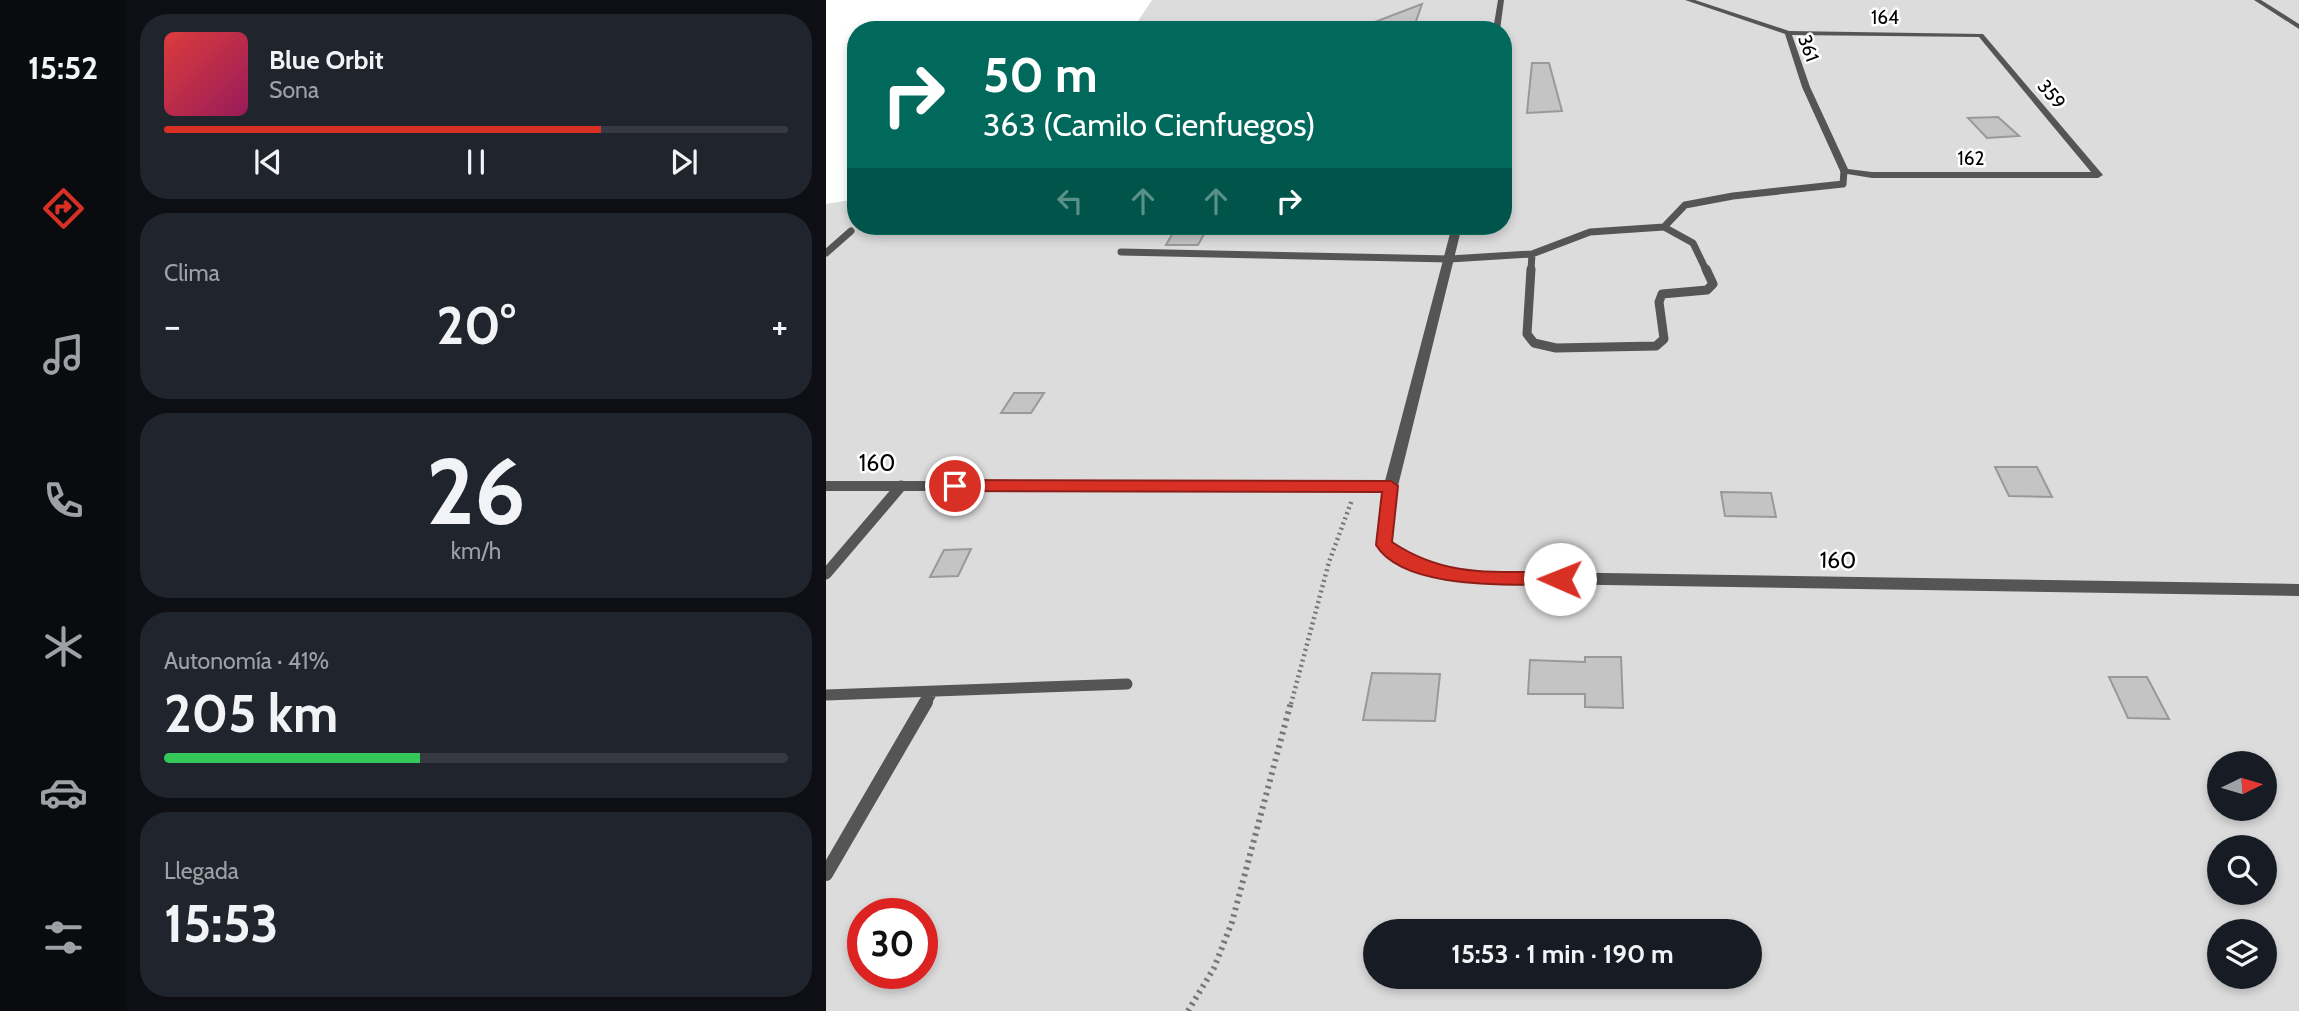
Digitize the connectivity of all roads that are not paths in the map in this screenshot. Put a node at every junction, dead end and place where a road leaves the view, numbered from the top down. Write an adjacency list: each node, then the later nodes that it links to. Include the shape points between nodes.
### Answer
1 (1502, 0): 4 (street)
2 (1688, 0): 6 (street, 361)
3 (2258, 0): 5 (street)
4 (1498, 21)
5 (2299, 27)
6 (1788, 33): 7 (street, 164); 8 (street, 361, via 1806,87)
7 (1981, 35): 9 (street, 359)
8 (1844, 171): 9 (street, 162, via 1872,175); 10 (lane, via 1843,184 1685,205)
9 (2098, 175)
10 (1664, 227): 15 (lane, via 1590,232); 15 (lane, via 1693,243 1713,284 1707,290 1662,295 1664,340 1656,346 1556,348 1534,342 1528,334)
11 (847, 235): 14 (lane)
12 (1455, 235): 16 (street)
13 (1121, 252): 16 (lane)
14 (826, 253)
15 (1532, 254): 16 (lane)
16 (1450, 259): 19 (street)
17 (826, 486): 18 (street, 160)
18 (901, 486): 19 (street, 160); 20 (lane)
19 (1391, 486): 21 (street, 160, via 1384,545 1436,573)
20 (826, 574)
21 (2299, 590)
22 (1127, 684): 23 (lane)
23 (932, 692): 24 (lane); 25 (lane)
24 (826, 695)
25 (826, 874)

